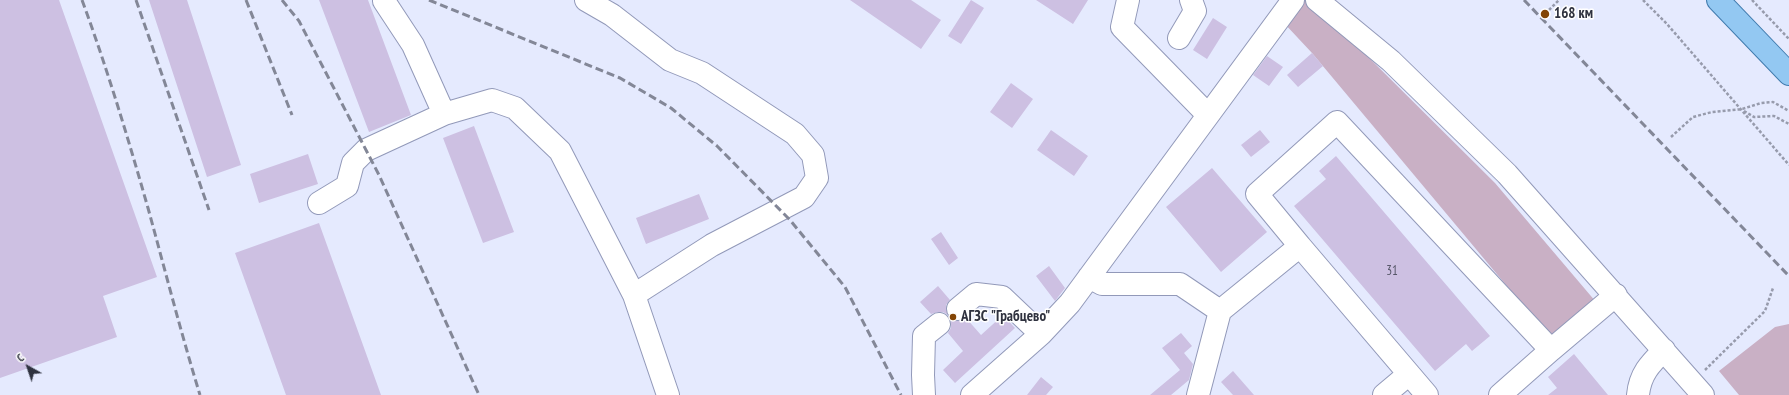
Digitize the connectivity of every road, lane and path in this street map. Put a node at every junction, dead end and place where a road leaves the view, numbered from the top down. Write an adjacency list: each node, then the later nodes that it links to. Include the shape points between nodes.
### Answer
1 (586, 0): 26 (street, via 612,15 670,60 702,73 795,134 813,155 817,178 804,197 712,245)
2 (1128, 0): 18 (street, via 1122,27)
3 (1191, 0): 12 (street, via 1195,11)
4 (1293, 0): 18 (street)
5 (1317, 0): 27 (street, via 1391,61 1507,174)
6 (1559, 0): 11 (path)
7 (1643, 0): 15 (path)
8 (1718, 0): 14 (main road)
9 (1752, 0): 13 (path)
10 (384, 2): 17 (street, via 413,45)
11 (1549, 10)
12 (1179, 38)
13 (1789, 39)
14 (1789, 74)
15 (1742, 109): 16 (path, via 1773,102); 19 (path, via 1754,117 1774,116); 20 (path, via 1693,117); 21 (path)
16 (1789, 111)
17 (444, 114): 22 (street, via 366,150 353,163 347,186); 26 (street, via 492,100 515,108 560,151)
18 (1208, 115): 24 (street)
19 (1789, 124)
20 (1671, 137)
21 (1789, 165)
22 (319, 203)
23 (1300, 246): 29 (street); 32 (street, via 1257,194 1337,122); 34 (street)
24 (1090, 277): 29 (street, via 1102,284 1180,284); 31 (street)
25 (1773, 288): 35 (path, via 1765,311)
26 (634, 295): 36 (street)
27 (1616, 295): 32 (street); 33 (street)
28 (958, 309): 31 (street, via 976,294 1002,297)
29 (1220, 311): 39 (street)
30 (939, 324): 37 (street, via 924,336)
31 (1041, 334): 38 (street)
32 (1551, 350): 42 (street)
33 (1664, 350): 35 (street); 43 (street, via 1648,366)
34 (1409, 374): 40 (street); 41 (street)
35 (1698, 389)
36 (668, 395)
37 (924, 395)
38 (972, 395)
39 (1198, 395)
40 (1384, 395)
41 (1427, 395)
42 (1500, 395)
43 (1638, 395)

